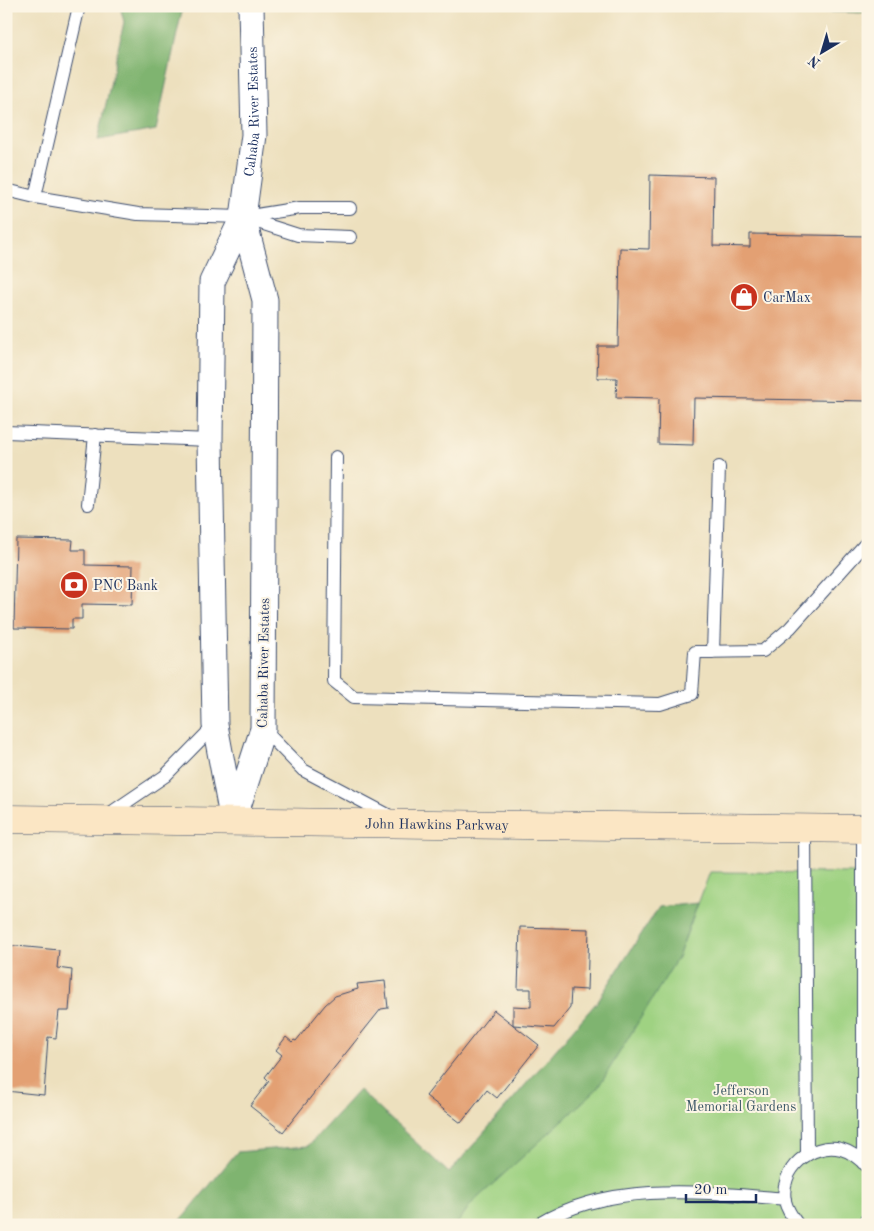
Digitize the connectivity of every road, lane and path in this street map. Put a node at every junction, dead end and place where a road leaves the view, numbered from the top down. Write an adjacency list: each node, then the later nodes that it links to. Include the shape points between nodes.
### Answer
1 (79, 6): 4 (lane)
2 (252, 6): 6 (street, Cahaba River Estates, via 254,135)
3 (6, 190): 4 (lane)
4 (35, 197): 6 (lane, via 138,214)
5 (350, 208): 6 (lane, via 300,208)
6 (243, 217): 7 (lane, via 298,235); 10 (street, Cahaba River Estates, via 212,282); 17 (street, Cahaba River Estates, via 264,300)
7 (350, 237)
8 (6, 432): 9 (lane)
9 (95, 435): 10 (lane); 13 (lane)
10 (210, 440): 16 (street, Cahaba River Estates)
11 (336, 457): 15 (lane, via 334,681 354,697 660,704 692,694 695,652)
12 (719, 467): 15 (lane)
13 (88, 504)
14 (868, 542): 15 (lane, via 790,628 763,651)
15 (713, 652)
16 (215, 725): 19 (lane, via 165,776); 20 (street, Cahaba River Estates)
17 (264, 729): 20 (street, Cahaba River Estates); 21 (lane, via 303,770)
18 (6, 819): 19 (main road, John Hawkins Parkway)
19 (101, 820): 20 (main road, John Hawkins Parkway)
20 (233, 822): 21 (main road, John Hawkins Parkway)
21 (401, 822): 23 (main road, John Hawkins Parkway)
22 (865, 828): 23 (main road, John Hawkins Parkway); 25 (lane)
23 (805, 829): 24 (lane)
24 (807, 1154): 25 (lane, via 828,1148 842,1149); 26 (lane, via 790,1170 785,1184)
25 (866, 1166)
26 (785, 1199): 28 (lane, via 698,1192 619,1196 579,1205); 29 (lane, via 789,1214)
27 (868, 1218): 30 (lane)
28 (537, 1225)
29 (798, 1225)
30 (862, 1225)

